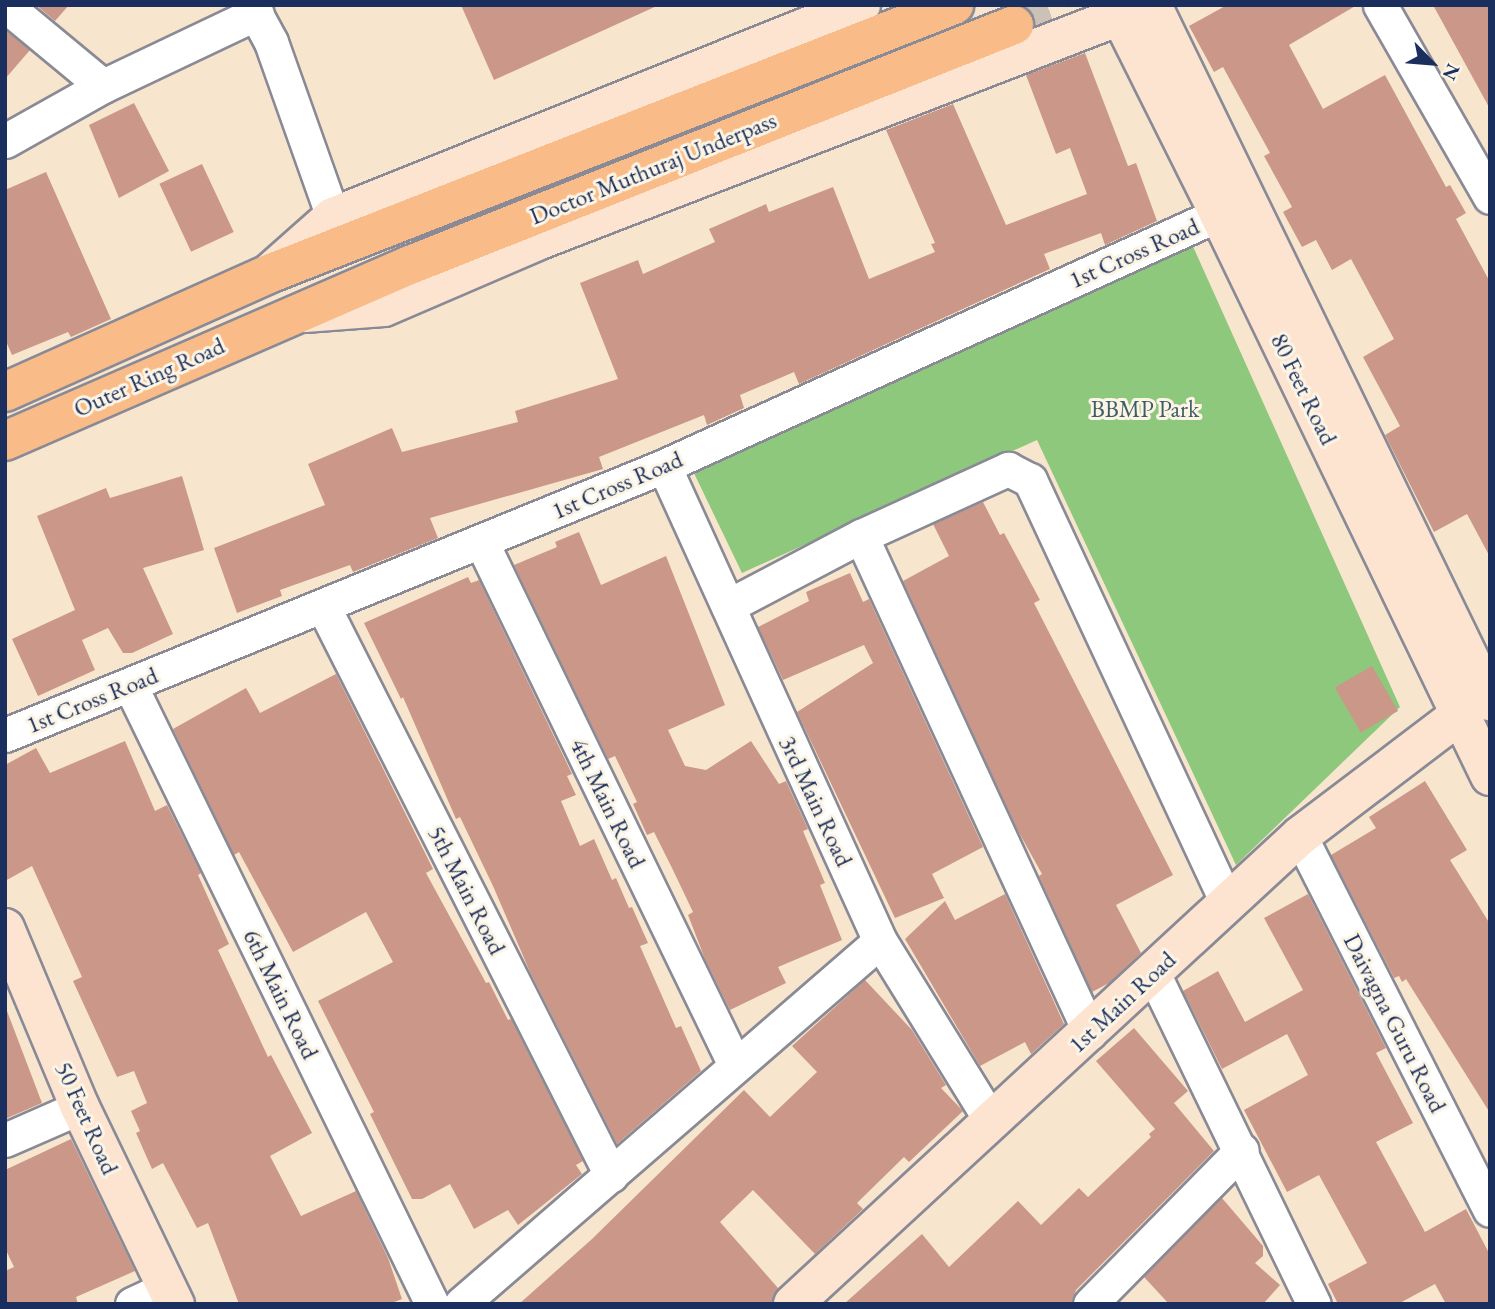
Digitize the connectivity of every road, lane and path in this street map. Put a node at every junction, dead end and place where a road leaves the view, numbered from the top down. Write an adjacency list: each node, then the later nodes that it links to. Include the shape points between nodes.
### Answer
1 (5, 5): 8 (street)
2 (861, 5): 12 (street)
3 (954, 5): 13 (highway, Doctor Muthuraj Underpass)
4 (1380, 5): 10 (street)
5 (1134, 8): 11 (street, 80 Feet Road); 14 (street, via 537,241 384,307); 23 (street, 80 Feet Road)
6 (254, 9): 8 (street); 12 (street, via 271,42)
7 (1014, 25): 14 (highway, Doctor Muthuraj Underpass)
8 (103, 86): 9 (street)
9 (5, 141)
10 (1490, 197)
11 (1219, 214): 17 (street, 1st Cross Road); 23 (street, 80 Feet Road)
12 (333, 217): 13 (street)
13 (271, 272): 15 (highway, Outer Ring Road)
14 (293, 314): 16 (highway, Outer Ring Road)
15 (5, 392)
16 (5, 441)
17 (664, 466): 19 (street, 1st Cross Road); 21 (street, 3rd Main Road)
18 (861, 536): 21 (street); 27 (street, via 1008,469 1030,480); 31 (street)
19 (481, 541): 20 (street, 1st Cross Road); 32 (street, 4th Main Road)
20 (324, 606): 22 (street, 1st Cross Road); 37 (street, 5th Main Road)
21 (728, 606): 28 (street, 3rd Main Road)
22 (130, 685): 24 (street, 1st Cross Road); 41 (street, 6th Main Road)
23 (1478, 702): 25 (street, 80 Feet Road); 26 (street, 1st Main Road)
24 (5, 735)
25 (1490, 776)
26 (1300, 836): 27 (street, 1st Main Road); 38 (street, Daivagna Guru Road)
27 (1227, 903): 30 (street, 1st Main Road)
28 (880, 941): 32 (street); 34 (street, 3rd Main Road)
29 (8, 943): 33 (street, 50 Feet Road)
30 (1153, 973): 31 (street, 1st Main Road); 36 (street)
31 (1090, 1033): 34 (street, 1st Main Road)
32 (735, 1065): 37 (street)
33 (80, 1107): 35 (street); 39 (street, 50 Feet Road)
34 (992, 1122): 43 (street, 1st Main Road)
35 (5, 1140)
36 (1241, 1150): 44 (street); 45 (street)
37 (611, 1175): 42 (street)
38 (1490, 1210)
39 (171, 1296): 40 (street)
40 (132, 1304)
41 (432, 1304)
42 (461, 1304)
43 (793, 1304)
44 (1090, 1304)
45 (1314, 1304)

